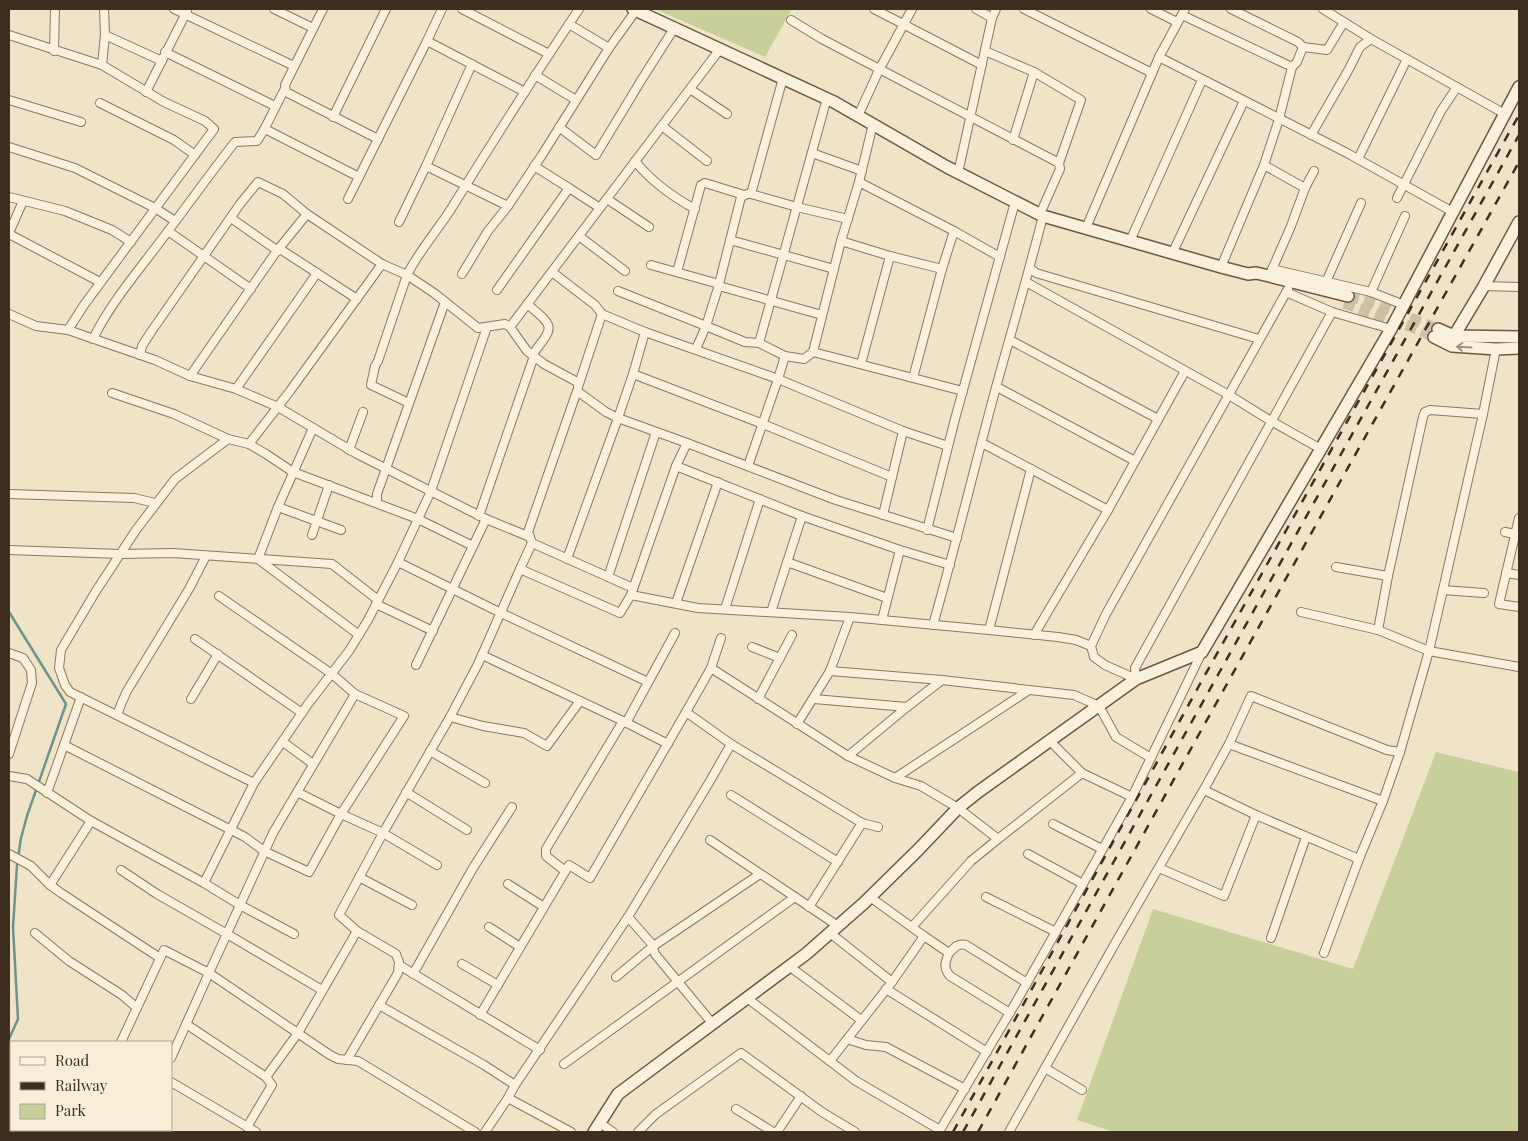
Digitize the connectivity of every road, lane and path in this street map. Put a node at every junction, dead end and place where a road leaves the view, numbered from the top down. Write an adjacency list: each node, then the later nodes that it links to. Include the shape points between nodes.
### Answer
1 (55, 9): 36 (street)
2 (104, 9): 29 (street)
3 (174, 9): 19 (street)
4 (274, 9): 28 (street)
5 (323, 9): 28 (street)
6 (386, 9): 69 (street)
7 (442, 9): 32 (street)
8 (462, 9): 39 (street)
9 (579, 9): 25 (street)
10 (635, 9): 27 (street); 34 (street)
11 (874, 9): 26 (street)
12 (912, 9): 26 (street)
13 (976, 9): 22 (street)
14 (996, 9): 22 (street)
15 (1024, 9): 20 (street)
16 (1150, 9): 21 (street)
17 (1231, 9): 33 (street)
18 (1323, 9): 24 (street)
19 (186, 11): 38 (street); 46 (street, via 213,28)
20 (1036, 11): 50 (street)
21 (1181, 15): 40 (street); 47 (street)
22 (992, 18): 37 (street)
23 (791, 20): 48 (street)
24 (1344, 22): 31 (street); 33 (street, via 1326,50)
25 (569, 24): 34 (street); 39 (street)
26 (903, 24): 44 (street); 48 (street)
27 (675, 27): 35 (street); 75 (street, via 596,155)
28 (313, 28): 46 (street)
29 (105, 34): 42 (street); 45 (street)
30 (9, 35): 36 (street)
31 (1371, 40): 41 (street); 77 (street, via 1360,47)
32 (427, 41): 43 (street); 78 (street)
33 (1303, 47): 47 (street)
34 (609, 48): 62 (street)
35 (720, 49): 52 (street); 57 (street)
36 (54, 51): 45 (street)
37 (985, 51): 44 (street); 49 (street)
38 (165, 52): 42 (street); 65 (street)
39 (549, 54): 51 (street)
40 (1159, 57): 50 (street); 53 (street)
41 (1407, 60): 54 (street); 83 (street)
42 (162, 61): 58 (street)
43 (472, 64): 59 (street); 88 (street)
44 (982, 65): 70 (street)
45 (102, 66): 58 (street)
46 (294, 66): 56 (street)
47 (1292, 67): 71 (street)
48 (879, 70): 68 (street); 70 (street)
49 (1034, 72): 79 (street); 86 (street, via 1081,100)
50 (1152, 72): 122 (street)
51 (535, 75): 59 (street); 62 (street)
52 (783, 78): 60 (street); 99 (street)
53 (1202, 80): 63 (street); 129 (street)
54 (1457, 87): 67 (street); 95 (street, via 1441,111)
55 (1519, 87): 67 (street)
56 (285, 89): 65 (street); 69 (street)
57 (690, 89): 66 (street); 74 (street)
58 (146, 92): 82 (street, via 205,121 214,129)
59 (525, 92): 96 (street)
60 (827, 98): 68 (street); 81 (street)
61 (9, 100): 72 (street)
62 (576, 100): 75 (street)
63 (1244, 101): 71 (street); 132 (street)
64 (100, 103): 82 (street, via 174,140)
65 (274, 106): 76 (street)
66 (727, 114)
67 (1505, 114): 112 (street)
68 (858, 116): 73 (street)
69 (333, 117): 78 (street)
70 (970, 118): 79 (street); 92 (street)
71 (1279, 119): 77 (street); 87 (street)
72 (81, 122)
73 (873, 124): 90 (street); 92 (street)
74 (662, 126): 84 (street); 85 (street)
75 (559, 127): 89 (street)
76 (265, 129): 93 (street); 118 (street, via 257,141 235,142)
77 (1311, 136): 83 (street)
78 (378, 139): 93 (street)
79 (1013, 140): 86 (street)
80 (9, 148): 109 (street, via 75,168)
81 (812, 153): 90 (street); 108 (street)
82 (195, 155): 109 (street)
83 (1358, 159): 95 (street)
84 (635, 161): 103 (street); 111 (street, via 680,201)
85 (708, 161)
86 (1058, 163): 114 (street, via 1060,169)
87 (1264, 164): 98 (street); 139 (street)
88 (426, 166): 96 (street); 119 (street)
89 (534, 166): 97 (street); 107 (street)
90 (862, 171): 94 (street)
91 (1314, 171): 98 (street)
92 (958, 173): 105 (street)
93 (359, 177): 102 (street)
94 (859, 182): 117 (street); 124 (street)
95 (1404, 185): 101 (street); 112 (street)
96 (465, 186): 107 (street); 150 (street)
97 (569, 188): 110 (street); 159 (street)
98 (1305, 188): 146 (street)
99 (748, 194): 108 (street); 111 (street, via 705,183 701,185); 127 (street, via 742,197)
100 (9, 197): 104 (street)
101 (1397, 198)
102 (348, 199)
103 (606, 199): 110 (street); 121 (street)
104 (23, 202): 125 (street); 130 (street, via 65,211 112,230)
105 (1015, 202): 114 (street); 136 (street)
106 (1361, 203): 153 (street)
107 (508, 206): 148 (street, via 488,231)
108 (797, 207): 117 (street); 133 (street)
109 (155, 208): 118 (street); 130 (street)
110 (600, 208): 126 (street)
111 (695, 209): 145 (street)
112 (1453, 212): 167 (street)
113 (307, 214): 116 (street, via 282,194 258,182); 131 (street); 137 (street)
114 (1042, 215): 122 (street); 141 (street)
115 (1405, 216): 161 (street)
116 (231, 218): 131 (street); 134 (street)
117 (848, 219): 128 (street)
118 (176, 221): 123 (street)
119 (399, 222)
120 (1518, 226): 155 (street)
121 (649, 227)
122 (1086, 228): 129 (street)
123 (168, 231): 134 (street); 180 (street)
124 (954, 231): 136 (street); 142 (street)
125 (9, 233): 151 (street)
126 (579, 236): 143 (street); 144 (street)
127 (730, 240): 133 (street); 154 (street)
128 (841, 241): 135 (street); 140 (street)
129 (1130, 241): 132 (street)
130 (131, 242): 151 (street)
131 (279, 250): 147 (street); 158 (street)
132 (1172, 254): 139 (street)
133 (783, 255): 140 (street); 163 (street)
134 (204, 256): 158 (street); 188 (street, via 142,346)
135 (890, 256): 142 (street); 191 (street)
136 (1000, 257): 200 (street)
137 (382, 264): 150 (street); 162 (street)
138 (651, 265): 145 (street)
139 (1221, 267): 149 (street)
140 (834, 268): 171 (street)
141 (1030, 268): 152 (street); 181 (street, via 1036,273)
142 (942, 269): 195 (street)
143 (625, 271)
144 (552, 272): 166 (street); 170 (street, via 595,304)
145 (677, 272): 154 (street)
146 (1270, 272): 149 (street); 153 (street); 156 (street)
147 (317, 274): 162 (street); 199 (street)
148 (462, 274)
149 (1248, 274): 156 (street, via 1255,280)
150 (407, 275): 165 (street); 203 (street, via 371,385)
151 (100, 282): 175 (street)
152 (1026, 282): 182 (street); 192 (street)
153 (1326, 282): 161 (street)
154 (719, 285): 163 (street); 172 (street)
155 (1484, 286): 157 (street); 178 (street)
156 (1284, 287): 164 (street); 168 (street); 181 (street)
157 (1519, 287)
158 (251, 289): 194 (street)
159 (497, 290)
160 (618, 291): 172 (street)
161 (1371, 292): 167 (street)
162 (357, 299): 204 (street)
163 (771, 300): 171 (street); 183 (street)
164 (1346, 300)
165 (445, 302): 173 (street, via 478,328); 203 (street)
166 (527, 304): 174 (street); 189 (street, via 544,318 549,329)
167 (1404, 304): 176 (street)
168 (1332, 312): 176 (street); 209 (street)
169 (9, 314): 175 (street, via 36,326)
170 (602, 314): 177 (street); 197 (street)
171 (822, 315): 187 (street)
172 (706, 326): 183 (street, via 745,342); 185 (street)
173 (487, 327): 174 (street, via 505,324); 230 (street)
174 (510, 327): 189 (street)
175 (68, 330): 180 (street)
176 (1391, 330): 219 (street)
177 (645, 332): 185 (street); 193 (street)
178 (1454, 336): 179 (street); 186 (street, one-way to 178, via 1452,346 1436,333)
179 (1519, 337)
180 (93, 339): 188 (street)
181 (1259, 339): 202 (street)
182 (1010, 340): 198 (street); 208 (street)
183 (759, 343): 190 (street)
184 (1519, 348): 186 (street)
185 (696, 349): 196 (street)
186 (1496, 349): 206 (street)
187 (813, 352): 190 (street, via 804,359); 191 (street)
188 (140, 355): 194 (street)
189 (533, 356): 197 (street); 239 (street)
190 (785, 356): 196 (street)
191 (861, 364): 195 (street)
192 (1185, 371): 202 (street); 208 (street)
193 (633, 374): 207 (street); 210 (street)
194 (190, 376): 199 (street)
195 (913, 378): 200 (street)
196 (778, 379): 210 (street); 213 (street)
197 (578, 387): 207 (street, via 606,412); 249 (street, via 528,532)
198 (997, 387): 216 (street); 221 (street)
199 (236, 389): 204 (street)
200 (963, 391): 218 (street)
201 (112, 393): 214 (street, via 174,414)
202 (1228, 395): 209 (street); 292 (street, via 1106,614)
203 (409, 404): 224 (street)
204 (278, 407): 211 (street); 217 (street)
205 (363, 412): 220 (street)
206 (1483, 414): 264 (street, via 1425,412); 267 (street)
207 (618, 418): 212 (street); 256 (street)
208 (1158, 419): 221 (street)
209 (1271, 421): 219 (street); 305 (street, via 1134,668)
210 (763, 424): 223 (street); 227 (street)
211 (313, 428): 220 (street); 226 (street)
212 (656, 432): 215 (street); 265 (street)
213 (903, 432): 218 (street); 227 (street)
214 (228, 438): 217 (street); 234 (street, via 175,479)
215 (687, 443): 222 (street); 223 (street)
216 (982, 443): 225 (street); 248 (street)
217 (249, 444): 226 (street)
218 (948, 446): 244 (street)
219 (1321, 449): 294 (street)
220 (349, 450): 224 (street)
221 (1135, 461): 236 (street)
222 (676, 466): 228 (street); 268 (street)
223 (748, 466): 237 (street)
224 (386, 469): 230 (street); 233 (street)
225 (1031, 469): 236 (street); 282 (street)
226 (293, 472): 229 (street); 235 (street)
227 (892, 477): 237 (street)
228 (718, 482): 232 (street); 273 (street)
229 (330, 486): 233 (street); 242 (street)
230 (431, 492): 239 (street); 241 (street)
231 (9, 494): 234 (street, via 134,498)
232 (760, 499): 238 (street); 275 (street)
233 (377, 503): 241 (street)
234 (155, 504): 253 (street)
235 (278, 507): 242 (street); 255 (street)
236 (1108, 510): 288 (street)
237 (883, 515): 244 (street)
238 (802, 516): 252 (street); 258 (street)
239 (483, 517): 249 (street); 250 (street)
240 (1519, 518): 247 (street)
241 (418, 519): 250 (street); 257 (street)
242 (317, 521): 243 (street); 246 (street)
243 (341, 530)
244 (927, 530): 248 (street)
245 (1504, 532): 247 (street)
246 (312, 535)
247 (1517, 535): 262 (street)
248 (957, 538): 259 (street)
249 (531, 540): 256 (street); 261 (street)
250 (473, 546): 266 (street)
251 (9, 550): 253 (street)
252 (900, 550): 259 (street); 271 (street)
253 (120, 554): 254 (street); 309 (street, via 61,650 59,668 65,685 70,692)
254 (206, 556): 255 (street); 318 (street, via 128,691)
255 (258, 558): 272 (street, via 332,564); 286 (street)
256 (568, 559): 265 (street)
257 (398, 562): 266 (street); 272 (street)
258 (787, 562): 271 (street); 276 (street)
259 (950, 565): 281 (street)
260 (1336, 567): 264 (street)
261 (520, 568): 268 (street, via 620,613); 278 (street)
262 (1506, 573): 263 (street); 274 (street, via 1499,604)
263 (1519, 575)
264 (1388, 576): 283 (street)
265 (608, 577): 268 (street)
266 (452, 588): 278 (street); 284 (street)
267 (1443, 590): 269 (street); 293 (street)
268 (632, 592): 273 (street)
269 (1484, 593)
270 (219, 596): 303 (street)
271 (887, 598): 280 (street)
272 (377, 602): 284 (street); 286 (street)
273 (676, 604): 275 (street)
274 (1519, 608)
275 (726, 609): 276 (street)
276 (771, 612): 279 (street)
277 (1300, 612): 283 (street)
278 (501, 613): 297 (street); 306 (street)
279 (850, 617): 280 (street); 302 (street)
280 (882, 620): 281 (street)
281 (932, 626): 282 (street)
282 (989, 630): 288 (street)
283 (1378, 630): 293 (street)
284 (433, 631): 299 (street)
285 (675, 633): 306 (street)
286 (359, 635): 303 (street)
287 (792, 635): 298 (street)
288 (1034, 635): 292 (street, via 1076,640)
289 (721, 638): 301 (street)
290 (195, 639): 296 (street)
291 (752, 646): 298 (street)
292 (1092, 646): 305 (street, via 1094,656 1105,665)
293 (1428, 651): 300 (street); 329 (street)
294 (1202, 652): 305 (street); 332 (street)
295 (9, 653): 330 (street, via 23,658 31,670 32,683)
296 (218, 654): 310 (street); 317 (street)
297 (482, 655): 313 (street); 319 (street)
298 (780, 658): 311 (street)
299 (416, 665)
300 (1519, 667)
301 (711, 668): 311 (street); 316 (street)
302 (830, 672): 304 (street); 312 (street)
303 (332, 674): 308 (street); 317 (street)
304 (942, 680): 307 (street); 315 (street)
305 (1136, 680): 314 (street)
306 (648, 682): 320 (street)
307 (1029, 690): 314 (street, via 1074,695); 336 (street)
308 (355, 694): 333 (street); 348 (street, via 404,716)
309 (81, 697): 318 (street); 327 (street)
310 (191, 699)
311 (758, 699): 321 (street)
312 (814, 699): 315 (street); 321 (street)
313 (580, 701): 319 (street, via 547,746 524,733); 320 (street)
314 (1099, 706): 322 (street); 332 (street, via 1116,737)
315 (907, 707): 331 (street)
316 (686, 712): 324 (street); 325 (street)
317 (302, 713): 323 (street)
318 (117, 716): 337 (street)
319 (450, 717): 328 (street)
320 (625, 722): 324 (street); 369 (street, via 546,848 546,856)
321 (797, 724): 331 (street)
322 (1050, 741): 334 (street); 347 (street)
323 (283, 742): 333 (street); 337 (street)
324 (668, 744): 369 (street, via 590,878 569,865)
325 (731, 744): 351 (street); 383 (street)
326 (1229, 744): 329 (street, via 1251,696 1387,750); 339 (street); 345 (street)
327 (64, 745): 340 (street); 354 (street)
328 (430, 750): 338 (street); 342 (street)
329 (1400, 752): 345 (street)
330 (9, 754)
331 (848, 756): 336 (street)
332 (1150, 758): 344 (street)
333 (313, 764): 341 (street)
334 (1082, 773): 344 (street); 358 (street)
335 (9, 777): 340 (street, via 27,779)
336 (895, 778): 347 (street, via 921,786)
337 (254, 783): 354 (street)
338 (484, 783)
339 (1204, 790): 349 (street); 367 (street)
340 (45, 792): 350 (street)
341 (297, 792): 348 (street); 361 (street)
342 (406, 792): 355 (street); 356 (street)
343 (732, 794): 365 (street)
344 (1132, 797): 360 (street)
345 (1383, 800): 364 (street)
346 (512, 807): 403 (street)
347 (958, 808): 358 (street); 377 (street)
348 (341, 814): 356 (street); 361 (street, via 309,872)
349 (1256, 815): 357 (street); 367 (street, via 1224,896)
350 (91, 821): 372 (street); 375 (street)
351 (862, 823): 353 (street); 365 (street)
352 (1053, 824): 360 (street)
353 (878, 826)
354 (230, 830): 361 (street); 372 (street)
355 (467, 830)
356 (383, 832): 366 (street); 371 (street)
357 (1306, 836): 364 (street); 393 (street)
358 (998, 839): 385 (street, via 972,861)
359 (710, 840): 370 (street)
360 (1102, 849): 374 (street)
361 (264, 851): 379 (street)
362 (1028, 854): 374 (street)
363 (10, 855): 375 (street, via 31,866)
364 (1359, 859): 397 (street)
365 (838, 862): 381 (street)
366 (437, 865)
367 (1159, 868): 428 (street)
368 (120, 870): 390 (street)
369 (565, 871): 382 (street)
370 (760, 874): 376 (street); 394 (street)
371 (359, 877): 380 (street); 387 (street, via 339,915)
372 (204, 883): 379 (street)
373 (508, 884): 382 (street)
374 (1083, 884): 388 (street)
375 (50, 885): 398 (street)
376 (795, 897): 381 (street); 405 (street)
377 (870, 897): 385 (street); 386 (street)
378 (986, 897): 388 (street)
379 (240, 905): 390 (street); 391 (street)
380 (412, 905)
381 (809, 907): 386 (street)
382 (544, 908): 395 (street)
383 (628, 917): 394 (street); 422 (street)
384 (489, 927): 395 (street)
385 (912, 927): 392 (street)
386 (834, 929): 401 (street); 406 (street)
387 (357, 931): 400 (street, via 396,954); 410 (street)
388 (1056, 932): 407 (street)
389 (35, 933): 413 (street)
390 (227, 934): 402 (street); 410 (street)
391 (294, 934)
392 (924, 936): 396 (street); 406 (street)
393 (1271, 938)
394 (652, 946): 404 (street); 405 (street)
395 (520, 947): 408 (street)
396 (949, 953): 407 (street, via 957,945 966,945); 414 (street, via 945,967 950,976)
397 (1324, 953)
398 (160, 958): 402 (street, via 164,950); 413 (street)
399 (462, 964): 408 (street)
400 (399, 965): 403 (street); 412 (street, via 398,973)
401 (790, 966): 411 (street); 416 (street)
402 (209, 973): 418 (street); 419 (street)
403 (413, 974): 415 (street)
404 (616, 977)
405 (678, 981): 417 (street); 427 (street)
406 (892, 982): 409 (street)
407 (1027, 983): 414 (street)
408 (498, 985): 415 (street)
409 (886, 989): 416 (street); 423 (street)
410 (322, 990): 419 (street)
411 (747, 998): 417 (street); 426 (street)
412 (379, 1006): 425 (street); 431 (street)
413 (137, 1008): 421 (street)
414 (1010, 1013): 423 (street)
415 (480, 1015): 422 (street)
416 (861, 1020): 420 (street)
417 (712, 1023): 438 (street, via 618,1094)
418 (186, 1024): 424 (street); 429 (street)
419 (298, 1033): 425 (street, via 338,1059); 429 (street)
420 (847, 1039): 426 (street); 432 (street, via 866,1046 886,1047)
421 (121, 1041)
422 (540, 1050): 431 (street)
423 (987, 1052): 432 (street)
424 (172, 1056)
425 (348, 1060): 441 (street, via 358,1061)
426 (830, 1062): 439 (street)
427 (564, 1064)
428 (1045, 1068): 433 (street); 448 (street)
429 (266, 1077): 437 (street, via 272,1084)
430 (172, 1083): 437 (street)
431 (515, 1085): 435 (street)
432 (965, 1089): 439 (street)
433 (1082, 1090)
434 (801, 1096): 445 (street, via 740,1053 656,1114); 446 (street); 447 (street)
435 (508, 1098): 442 (street); 443 (street)
436 (736, 1109): 446 (street)
437 (247, 1127): 440 (street)
438 (597, 1128): 444 (street)
439 (939, 1131)
440 (256, 1132)
441 (472, 1132)
442 (485, 1132)
443 (571, 1132)
444 (613, 1132)
445 (638, 1132)
446 (775, 1132)
447 (855, 1132)
448 (1009, 1132)

